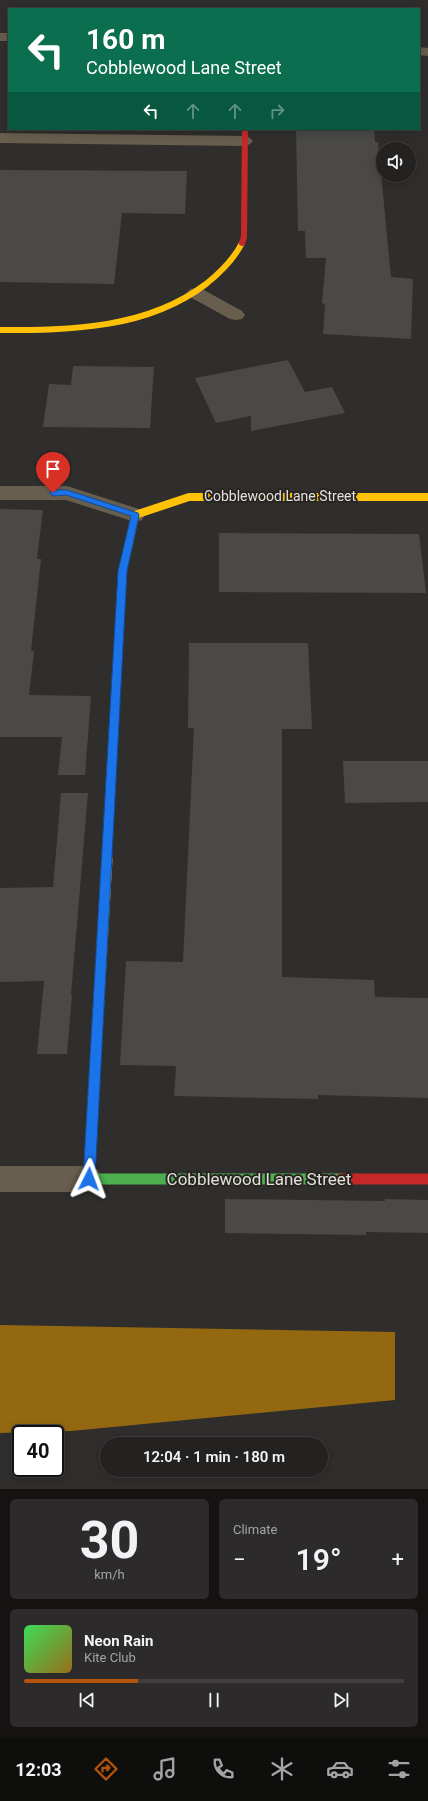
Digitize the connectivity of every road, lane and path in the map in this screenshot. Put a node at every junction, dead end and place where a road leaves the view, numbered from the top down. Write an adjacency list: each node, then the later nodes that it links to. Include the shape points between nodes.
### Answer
1 (245, 135): 2 (street); 3 (street, via 244,237 240,250 215,278)
2 (0, 138)
3 (196, 293): 4 (street); 5 (street, via 130,320 61,330)
4 (236, 315)
5 (0, 330)
6 (0, 493): 8 (street, via 67,493)
7 (428, 497): 8 (street, Cobblewood Lane Street, via 189,496)
8 (135, 515): 10 (street, via 123,571)
9 (0, 1178): 10 (street, Cobblewood Lane Street)
10 (89, 1179): 11 (street, Cobblewood Lane Street)
11 (428, 1179)

